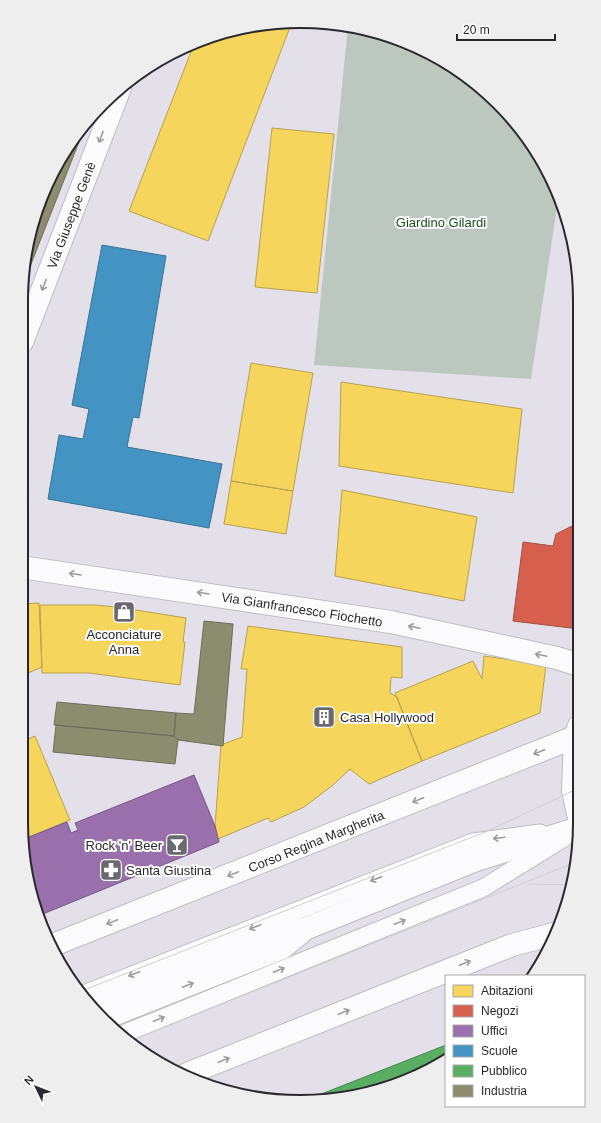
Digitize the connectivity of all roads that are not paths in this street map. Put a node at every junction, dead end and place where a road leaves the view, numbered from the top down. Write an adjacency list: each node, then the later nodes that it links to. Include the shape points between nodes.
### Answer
1 (115, 102): 2 (street, Via Giuseppe Genè, one-way to 2)
2 (28, 326)
3 (28, 568): 4 (street, Via Gianfrancesco Fiochetto, one-way to 3, via 391,622)
4 (573, 663)
5 (573, 735): 10 (street, Corso Regina Margherita, one-way to 10)
6 (573, 829): 12 (lane, one-way to 12, via 473,842)
7 (573, 830): 11 (street, via 476,860 307,928 275,934)
8 (572, 832): 15 (lane, one-way to 8, via 483,888)
9 (548, 935): 16 (street, one-way to 9, via 512,945)
10 (56, 944)
11 (149, 991): 13 (street); 14 (street)
12 (88, 992)
13 (98, 1004)
14 (109, 1016)
15 (127, 1032)
16 (192, 1072)

